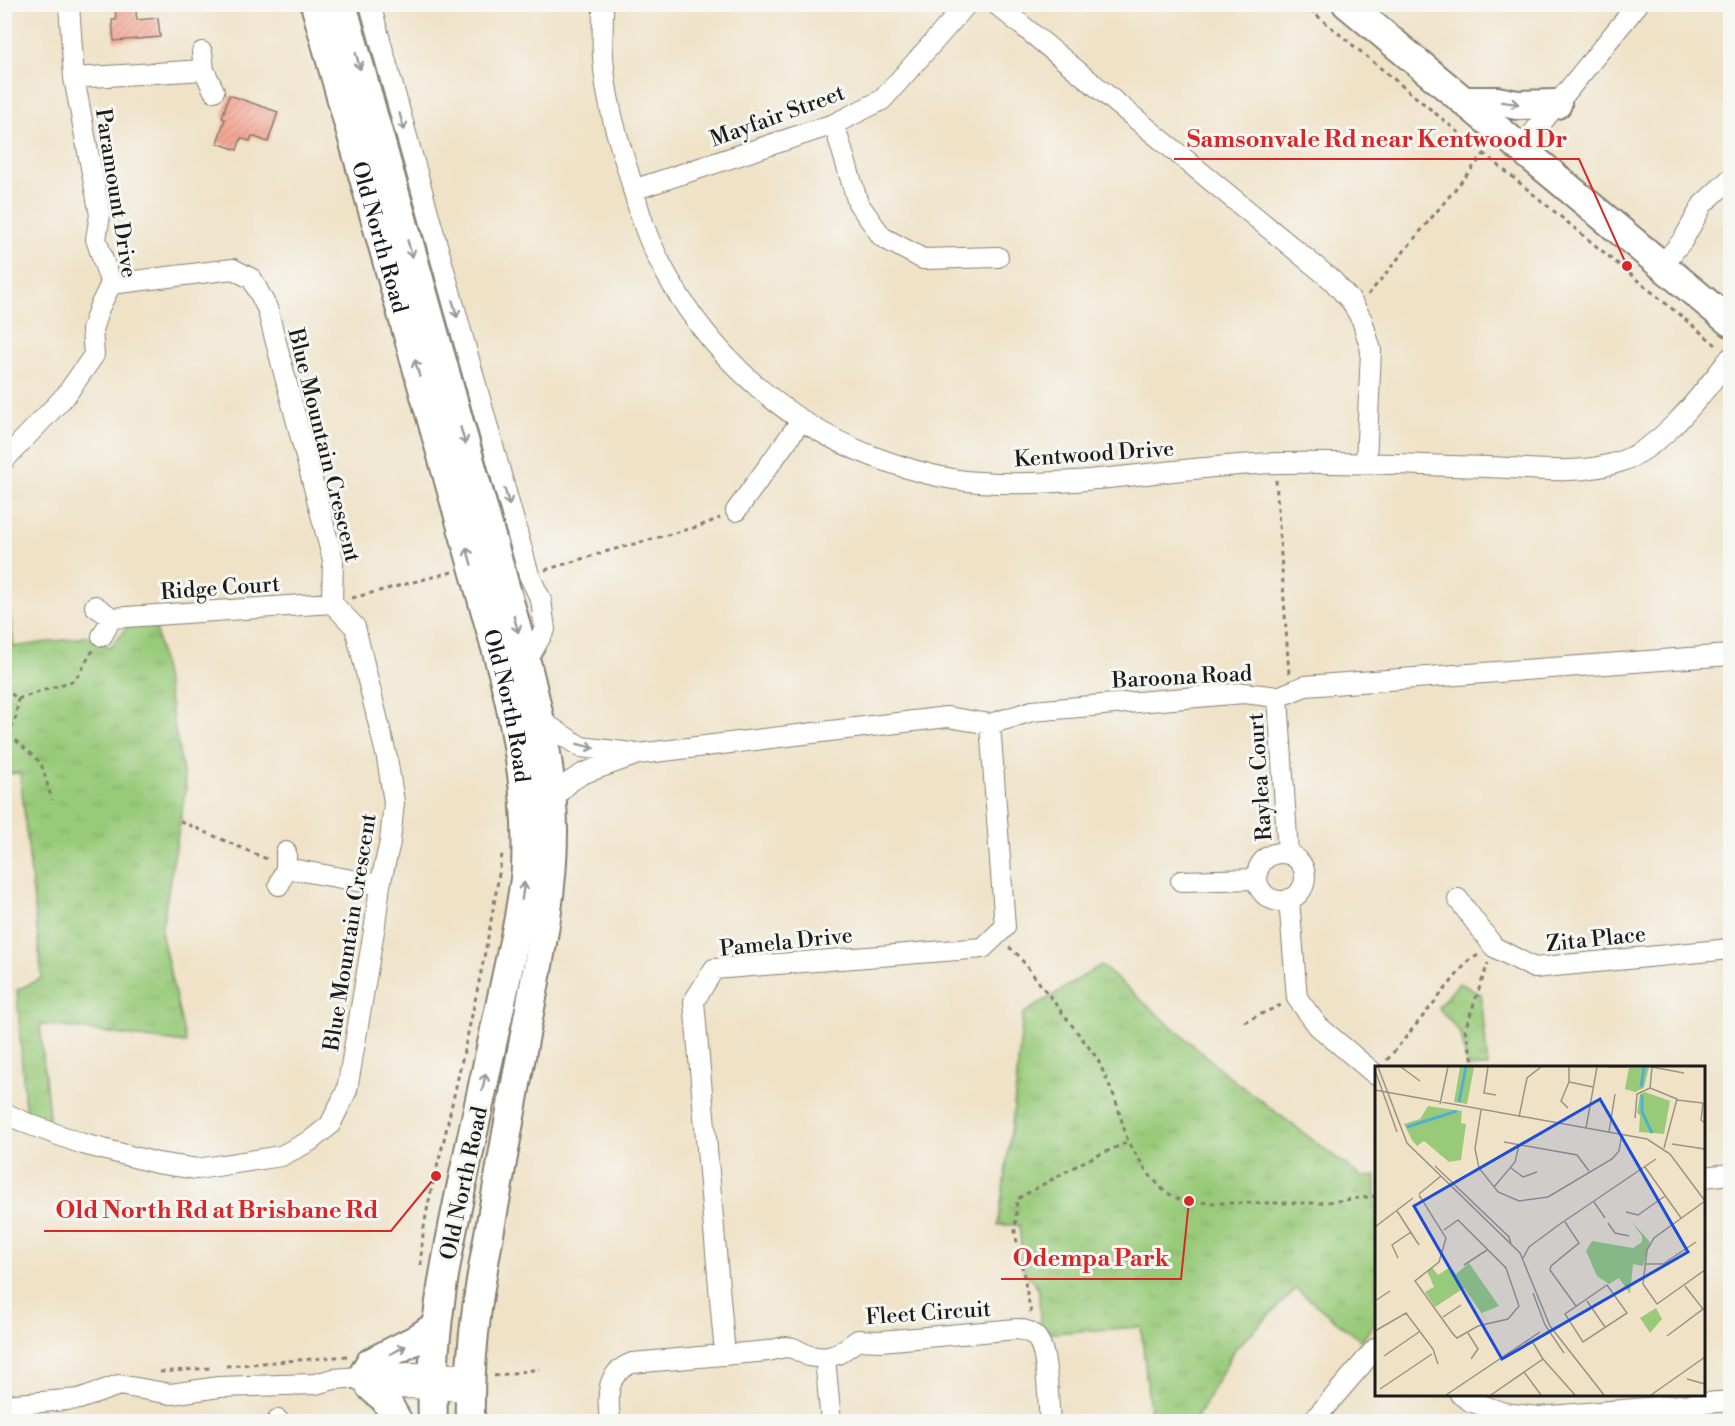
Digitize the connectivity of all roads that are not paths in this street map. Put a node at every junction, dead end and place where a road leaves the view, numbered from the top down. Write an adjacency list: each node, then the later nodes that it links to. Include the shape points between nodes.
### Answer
1 (69, 4): 10 (street, Paramount Drive)
2 (315, 4): 50 (main road, Old North Road, one-way to 2, via 455,1216 519,918 526,871 525,793 503,673)
3 (342, 4): 32 (main road, Old North Road, one-way to 32)
4 (370, 4): 32 (street, Old North Road, one-way to 32, via 529,575 541,600 545,629)
5 (603, 4): 17 (street, Kentwood Drive, via 603,57 611,119)
6 (967, 4): 14 (street, Mayfair Street, via 882,100)
7 (996, 4): 25 (street, via 1332,280 1351,301 1362,320 1371,350)
8 (1347, 4): 12 (main road)
9 (1638, 4): 13 (street)
10 (74, 78): 11 (street, via 203,61); 20 (street, Paramount Drive, via 100,215 96,239)
11 (214, 91)
12 (1464, 101): 13 (main road, one-way to 13); 15 (main road)
13 (1557, 104): 15 (street)
14 (834, 124): 17 (street, Mayfair Street); 18 (street, via 858,203 882,237 922,259)
15 (1521, 148): 19 (main road)
16 (1731, 179): 19 (street, via 1703,204 1683,240)
17 (633, 190): 23 (street, Kentwood Drive, via 649,239 676,292 711,340 756,385)
18 (998, 257)
19 (1662, 265): 21 (main road)
20 (111, 284): 24 (street, Paramount Drive, via 92,330 94,355 66,395); 27 (street, Blue Mountain Crescent, via 232,269 252,279 267,308 333,560)
21 (1731, 322)
22 (1726, 354): 25 (street, Kentwood Drive, via 1698,400 1659,440 1620,462 1576,470)
23 (801, 421): 25 (street, Kentwood Drive, via 842,445 907,469 975,482 1042,484 1275,464); 26 (street)
24 (4, 460)
25 (1366, 463)
26 (736, 512)
27 (332, 603): 29 (street, Ridge Court); 42 (street, Blue Mountain Crescent, via 355,627 387,758 394,802)
28 (95, 606): 29 (street)
29 (112, 618): 30 (street)
30 (102, 636)
31 (1731, 655): 33 (street, Baroona Road, via 1305,686)
32 (526, 662): 34 (main road, Old North Road)
33 (1284, 694): 35 (street, Baroona Road, via 1244,693 1032,711); 38 (street, Raylea Court)
34 (541, 721): 36 (street, Baroona Road, one-way to 36, via 581,747); 37 (main road, Old North Road)
35 (990, 723): 36 (street, Baroona Road, via 947,717); 52 (street, Pamela Drive, via 1005,927 983,948 714,969 694,1001)
36 (638, 754): 37 (street, Baroona Road, via 584,773)
37 (551, 800): 56 (main road, Old North Road, via 551,874 544,924 479,1285)
38 (1288, 854): 40 (street, Raylea Court, via 1279,852 1262,860); 43 (street, Raylea Court, via 1298,858 1306,875 1301,893)
39 (283, 868): 42 (street)
40 (1256, 879): 41 (street); 43 (street, via 1265,896 1284,902)
41 (1181, 881)
42 (380, 885): 47 (street, Blue Mountain Crescent, via 347,1090 330,1125 310,1141 281,1156 197,1169 83,1144)
43 (1289, 899): 46 (street, via 1297,998 1318,1026)
44 (1458, 899): 45 (street, Zita Place, via 1494,947 1534,968)
45 (1731, 949)
46 (1375, 1073)
47 (4, 1113)
48 (1731, 1174): 49 (street)
49 (1705, 1178)
50 (437, 1324): 54 (main road, one-way to 50, via 370,1363); 55 (main road, Old North Road)
51 (1375, 1350): 66 (street)
52 (725, 1355): 53 (street, via 785,1347); 63 (street, via 632,1363 622,1368 608,1391)
53 (825, 1358): 64 (street); 65 (street, Fleet Circuit, via 858,1340 1027,1331 1038,1340 1044,1355)
54 (362, 1374): 55 (street); 59 (street, via 335,1389 315,1384 219,1387 171,1394 118,1385 79,1399); 60 (main road, via 385,1399)
55 (433, 1381): 56 (street); 61 (main road, Old North Road)
56 (477, 1381): 62 (main road, Old North Road)
57 (1462, 1396): 58 (street, via 1504,1413 1539,1416)
58 (1731, 1401)
59 (4, 1405)
60 (398, 1422)
61 (433, 1422)
62 (470, 1422)
63 (610, 1422)
64 (831, 1422)
65 (1050, 1422)
66 (1312, 1422)

